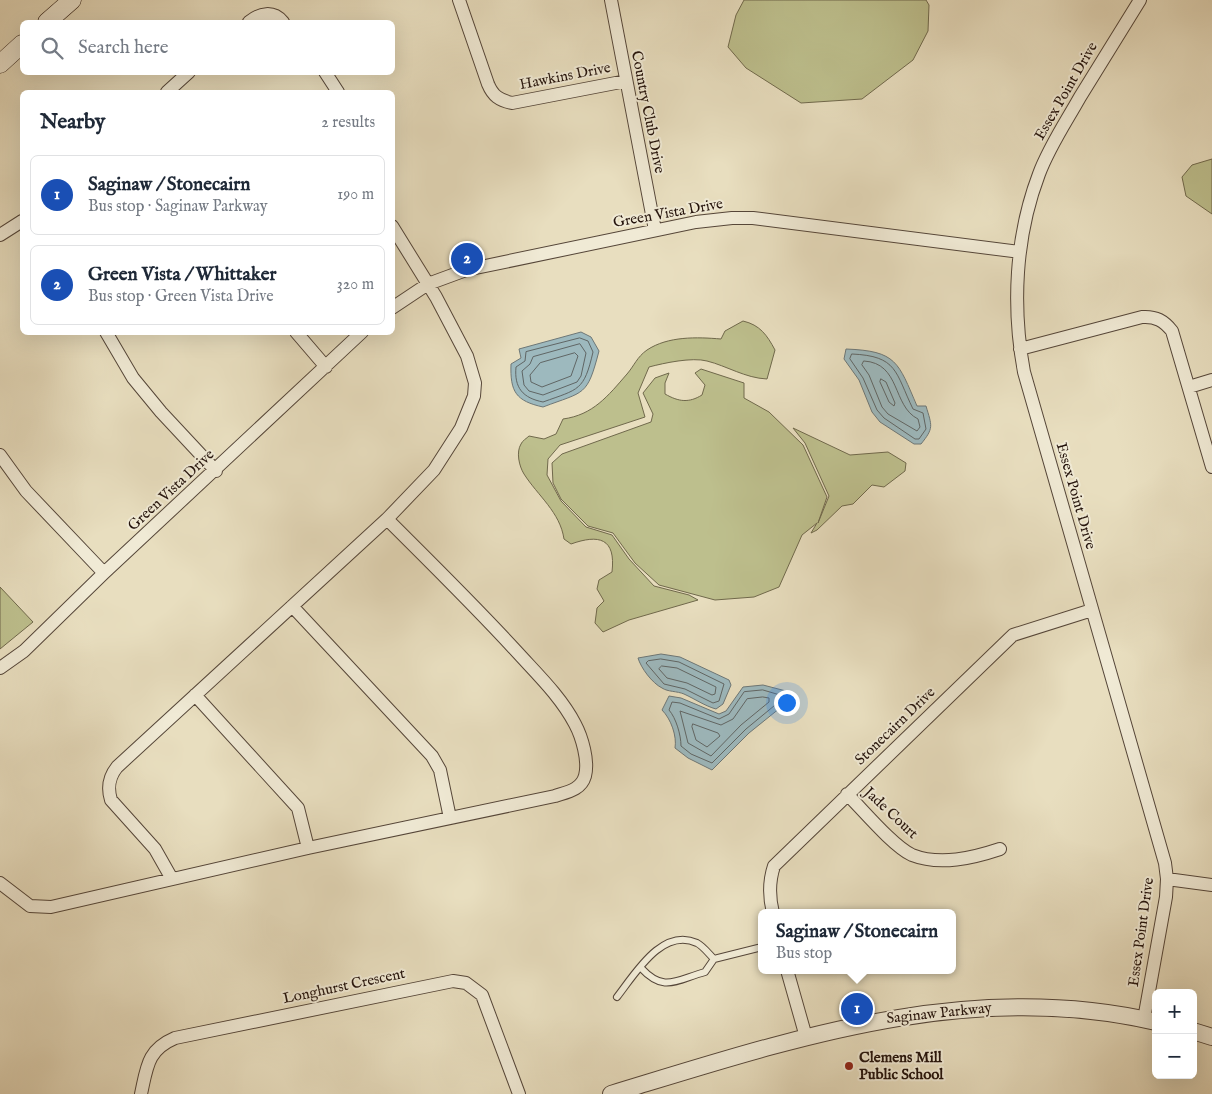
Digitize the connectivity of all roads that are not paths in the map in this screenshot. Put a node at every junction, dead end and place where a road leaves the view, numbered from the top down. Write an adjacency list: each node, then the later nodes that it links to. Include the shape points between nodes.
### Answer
1 (72, 0): 5 (main road)
2 (459, 0): 12 (street, Hawkins Drive, via 492,94 501,101 512,103)
3 (611, 0): 12 (street, Country Club Drive)
4 (1140, 0): 19 (street, Essex Point Drive, via 1051,149 1030,200)
5 (49, 20)
6 (251, 20): 7 (street, via 265,14 274,14)
7 (281, 20)
8 (20, 46): 9 (main road)
9 (0, 64)
10 (186, 75): 13 (street)
11 (327, 75): 14 (street)
12 (626, 80): 16 (street, Country Club Drive)
13 (169, 90)
14 (337, 90)
15 (20, 222): 18 (street)
16 (655, 230): 19 (street, Green Vista Drive, via 696,222 753,218); 20 (street, Green Vista Drive, via 466,270)
17 (395, 231): 20 (street)
18 (0, 235)
19 (1020, 252): 25 (street, Essex Point Drive, via 1017,292)
20 (428, 284): 21 (street, Green Vista Drive); 32 (street, via 468,356 475,383 474,396 450,449)
21 (395, 306)
22 (108, 335): 31 (street, via 133,378 160,412)
23 (299, 335): 26 (street)
24 (359, 335): 26 (street, Green Vista Drive)
25 (1020, 349): 28 (street, via 1150,316 1166,323 1172,331); 35 (street, Essex Point Drive)
26 (326, 367): 31 (street, Green Vista Drive)
27 (1212, 380): 28 (street)
28 (1189, 386): 30 (street)
29 (0, 455): 33 (street, via 26,491)
30 (1212, 467)
31 (216, 471): 33 (street, Green Vista Drive)
32 (387, 519): 34 (street); 39 (street, via 547,684 576,725 585,754 585,777 573,790)
33 (104, 573): 36 (street, Green Vista Drive, via 24,651)
34 (292, 606): 37 (street); 39 (street, via 432,756 440,770)
35 (1092, 610): 38 (street, Stonecairn Drive, via 1013,635); 43 (street, Essex Point Drive, via 1160,844)
36 (0, 668)
37 (195, 695): 40 (street, via 298,808); 42 (street, via 117,767 109,783 110,800 154,849)
38 (847, 794): 41 (street, Jade Court, via 900,847 913,855 936,859 971,858); 46 (street, Stonecairn Drive, via 774,866 771,876)
39 (450, 818): 40 (street)
40 (308, 848): 42 (street)
41 (1000, 849)
42 (172, 879): 44 (street, via 44,907 30,906)
43 (1167, 879): 45 (street); 52 (street, Essex Point Drive)
44 (0, 884)
45 (1212, 885)
46 (772, 909)
47 (758, 948): 48 (lane)
48 (714, 959): 49 (lane, via 705,972 663,984 652,980); 49 (lane, via 698,944 682,939 656,949)
49 (640, 968): 51 (lane)
50 (788, 974): 55 (street)
51 (617, 997)
52 (1150, 1020): 55 (street, Saginaw Parkway, via 1087,1010 1003,1006 922,1012)
53 (1197, 1032): 54 (street)
54 (1212, 1037)
55 (806, 1038): 58 (street, Saginaw Parkway)
56 (141, 1094): 57 (street, Longhurst Crescent, via 148,1062 154,1051 162,1043 175,1038 453,981 466,983 482,995)
57 (519, 1094)
58 (611, 1094)

